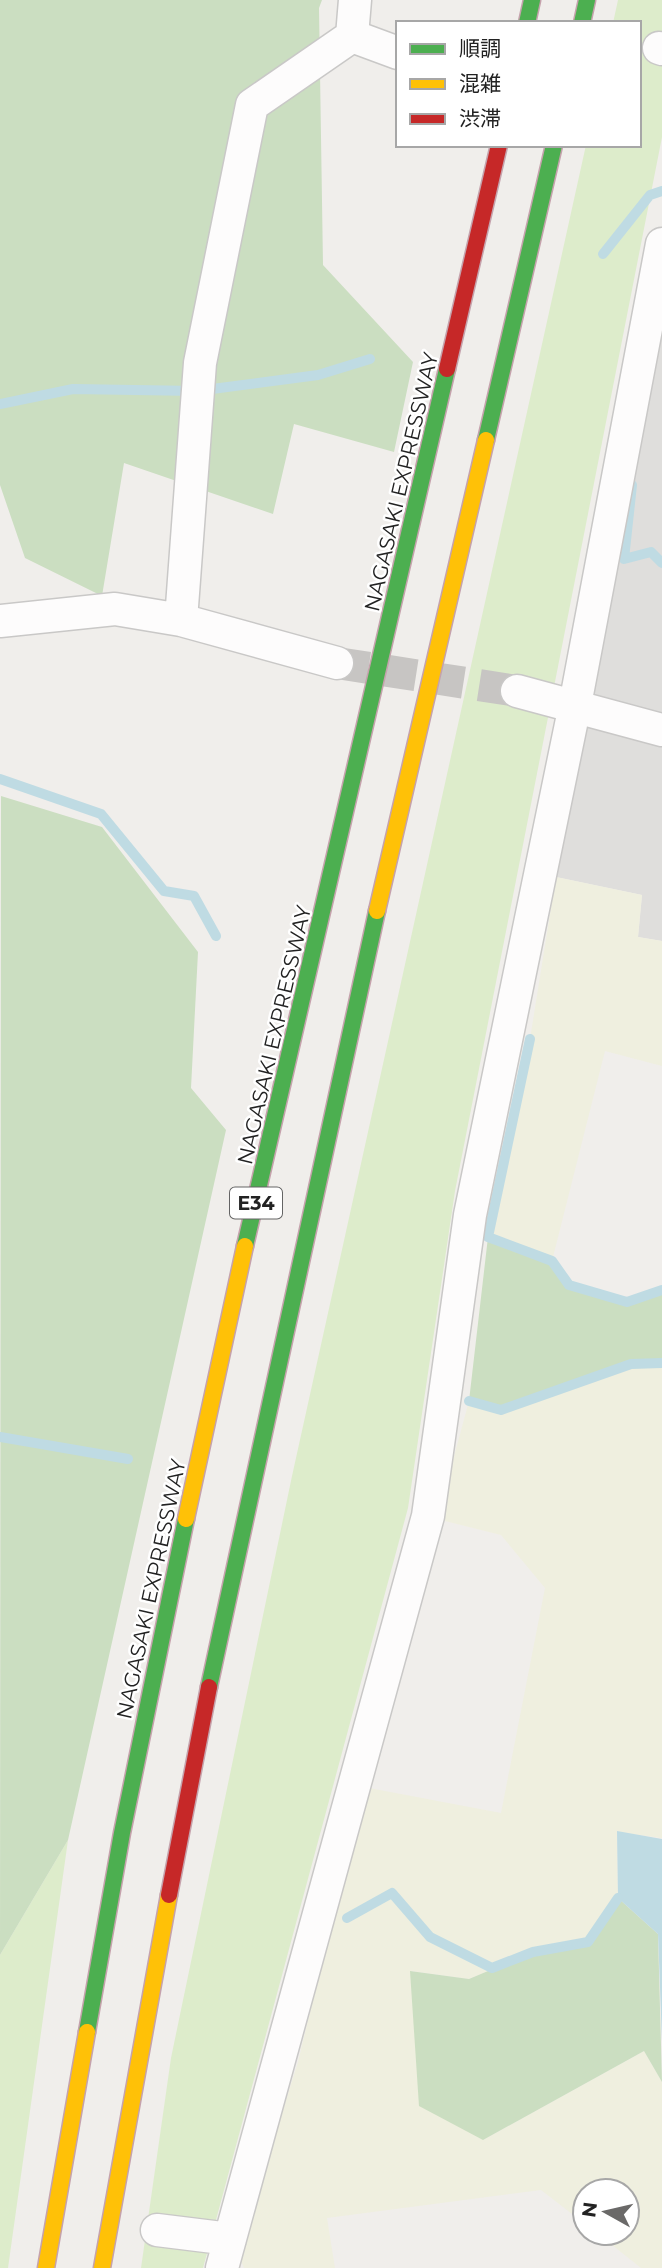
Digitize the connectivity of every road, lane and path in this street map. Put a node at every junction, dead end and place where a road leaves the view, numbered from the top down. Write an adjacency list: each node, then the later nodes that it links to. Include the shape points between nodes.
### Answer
1 (355, 0): 6 (street)
2 (532, 0): 4 (highway)
3 (587, 0): 5 (highway)
4 (527, 21)
5 (582, 21)
6 (352, 36): 7 (street); 11 (street, via 252,105 200,363)
7 (396, 52)
8 (499, 147): 19 (highway, NAGASAKI EXPRESSWAY / E34, via 219,1358 122,1833)
9 (554, 147): 20 (highway, E34, via 263,1417 148,1989)
10 (662, 244): 15 (street)
11 (181, 620): 12 (street, via 115,609); 13 (street)
12 (0, 621)
13 (337, 663)
14 (517, 691): 15 (street)
15 (575, 705): 16 (street); 18 (street, via 470,1215 428,1516)
16 (662, 730)
17 (157, 2231): 18 (street)
18 (226, 2253)
19 (46, 2268)
20 (102, 2268)

